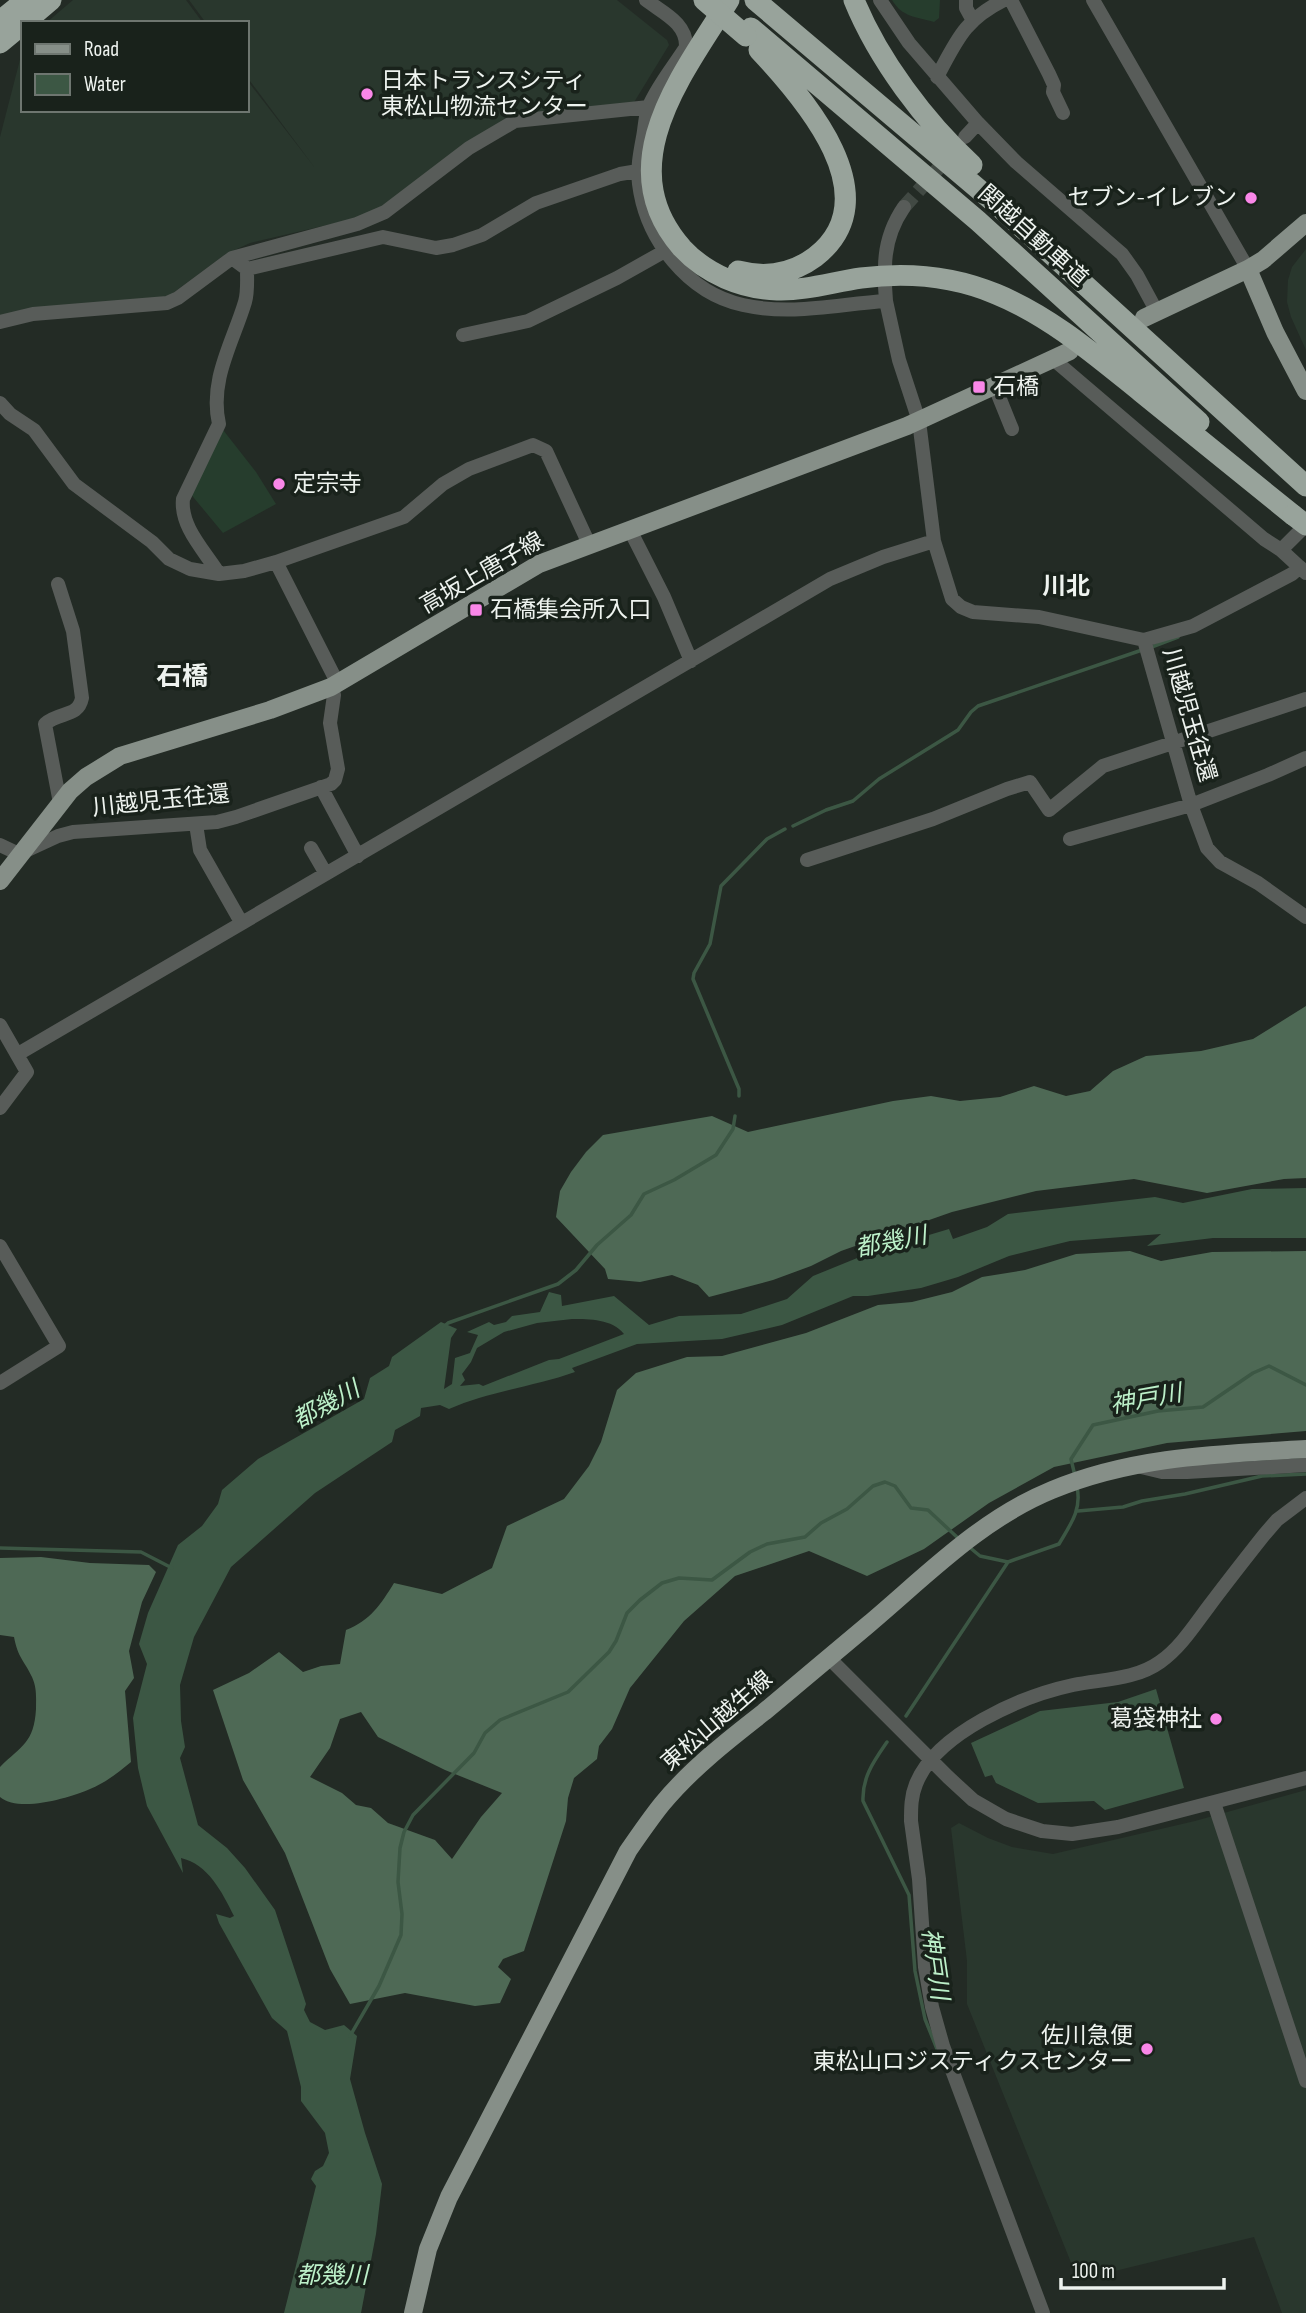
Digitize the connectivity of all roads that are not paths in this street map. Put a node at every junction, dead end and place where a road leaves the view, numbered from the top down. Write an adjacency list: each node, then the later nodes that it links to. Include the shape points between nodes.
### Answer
1 (26, 0): 16 (highway)
2 (51, 0): 17 (highway)
3 (646, 0): 22 (street, via 681,26 686,38 686,47)
4 (704, 0): 19 (highway, bridge)
5 (716, 0): 19 (highway, 関越自動車道)
6 (729, 0): 46 (highway, via 668,102 653,143 652,185 657,205 687,254 721,277 758,289 801,289 906,275 954,281 997,294 1083,345)
7 (743, 0): 19 (highway, via 676,113 664,157 664,178 676,218 700,249 733,269 772,275 807,263 834,237 842,221 844,188 835,156 816,118)
8 (854, 0): 42 (highway, via 898,78 953,148 1131,308)
9 (880, 0): 21 (street)
10 (966, 0): 15 (street)
11 (1004, 0): 15 (street)
12 (1011, 0): 23 (street, via 1049,74)
13 (1093, 0): 33 (street)
14 (760, 4): 42 (highway, 関越自動車道, via 995,203)
15 (972, 19): 21 (street)
16 (0, 21)
17 (25, 21)
18 (21, 25): 20 (highway)
19 (748, 32): 46 (highway, 関越自動車道, via 978,221)
20 (0, 43)
21 (937, 77): 24 (street)
22 (649, 107): 26 (street); 30 (street, via 515,121 469,148 399,204 372,219)
23 (1063, 113)
24 (978, 123): 25 (street); 34 (street, via 1122,254 1137,275)
25 (965, 137)
26 (638, 171): 29 (street, via 642,203); 32 (street, via 536,203 453,245 436,248 383,237)
27 (904, 207): 31 (street, via 890,233)
28 (1306, 223): 33 (main road)
29 (665, 251): 36 (street, via 528,321); 43 (street, 川越児玉往還, via 696,284 743,305 784,311 885,294 899,360)
30 (232, 258): 32 (street); 35 (street, via 167,303)
31 (885, 268)
32 (247, 269): 53 (street, via 245,302 217,390 219,424 183,499 185,523)
33 (1248, 269): 34 (main road); 40 (main road)
34 (1151, 315)
35 (0, 321)
36 (463, 335)
37 (1070, 351): 38 (main road, 高坂上唐子線)
38 (1054, 359): 39 (main road, 高坂上唐子線); 50 (street)
39 (995, 387): 43 (main road, 高坂上唐子線); 44 (street)
40 (1306, 391)
41 (0, 403): 53 (street, via 34,430 74,484 169,559 190,569)
42 (1227, 412): 45 (highway, 関越自動車道)
43 (919, 421): 47 (main road, 高坂上唐子線); 48 (street, 川越児玉往還)
44 (1012, 429)
45 (1306, 486)
46 (1301, 518): 50 (street)
47 (630, 530): 49 (main road, 高坂上唐子線); 56 (street)
48 (934, 541): 55 (street, 川越児玉往還, via 948,591 956,604 967,610 1039,617); 56 (street, via 830,579)
49 (589, 544): 51 (street, via 546,451 533,445 469,469 404,517); 57 (main road, 高坂上唐子線, via 539,564)
50 (1281, 550): 52 (street)
51 (276, 562): 53 (street); 57 (street)
52 (1303, 570): 55 (street)
53 (219, 574)
54 (58, 584): 62 (street, via 73,631 82,698 76,712 59,714 45,723)
55 (1146, 646): 59 (street, 川越児玉往還)
56 (691, 661): 69 (street)
57 (334, 686): 61 (street, via 330,723 338,773); 62 (main road, 高坂上唐子線, via 120,756 86,777)
58 (1306, 699): 59 (street)
59 (1174, 743): 63 (street, 川越児玉往還); 70 (street, via 1103,766 1049,810 1030,782)
60 (1306, 758): 63 (street)
61 (321, 788): 64 (street, 川越児玉往還, via 236,817); 69 (street)
62 (60, 803): 68 (main road, 高坂上唐子線)
63 (1191, 805): 65 (street); 73 (street, 川越児玉往還, via 1202,839 1220,862)
64 (196, 824): 68 (street, 川越児玉往還, via 73,832); 74 (street, via 200,850)
65 (1070, 839)
66 (0, 845): 68 (street)
67 (312, 848): 71 (street)
68 (19, 854): 72 (main road, 高坂上唐子線)
69 (358, 856): 71 (street)
70 (807, 860)
71 (326, 874): 74 (street)
72 (0, 881)
73 (1306, 917)
74 (242, 922): 76 (street)
75 (0, 1025): 76 (street)
76 (18, 1054): 77 (street, via 27,1072)
77 (0, 1108)
78 (0, 1246): 79 (street, via 59,1346)
79 (0, 1383)
80 (1306, 1449): 81 (main road, 東松山越生線)
81 (1132, 1464): 82 (street, via 1187,1472); 84 (main road, 東松山越生線, via 1051,1490 998,1518 932,1568)
82 (1306, 1465)
83 (1306, 1498): 85 (street, via 1270,1527 1180,1644 1159,1662 1137,1674 1070,1686 985,1718 957,1734)
84 (829, 1658): 85 (street); 89 (main road, 東松山越生線, via 683,1781 628,1851 449,2197 428,2249)
85 (931, 1760): 87 (street, via 989,1810 1042,1831 1072,1834 1118,1828); 90 (street, via 916,1782 911,1821 932,2007)
86 (1306, 1778): 87 (street)
87 (1214, 1803): 88 (street)
88 (1306, 2081)
89 (413, 2313)
90 (1043, 2313)

